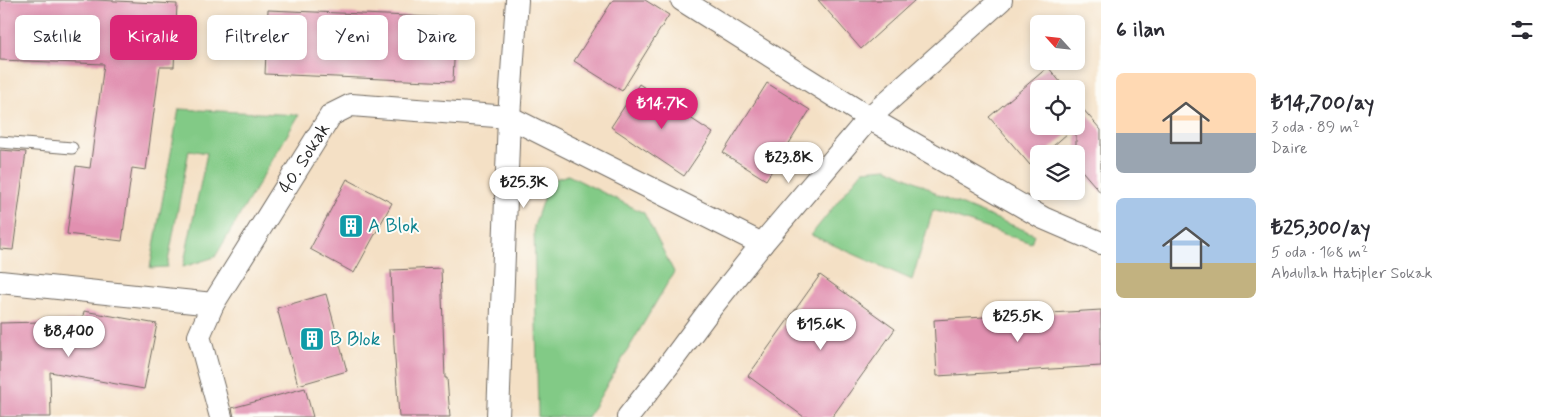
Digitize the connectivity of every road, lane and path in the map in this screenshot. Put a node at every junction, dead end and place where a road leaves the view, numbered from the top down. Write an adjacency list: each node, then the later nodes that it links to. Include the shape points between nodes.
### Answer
1 (518, 0): 4 (street)
2 (682, 0): 5 (street)
3 (1001, 0): 5 (street)
4 (509, 117): 9 (street); 11 (street, 40. Sokak, via 351,105 331,115); 13 (street)
5 (869, 118): 8 (street, via 1043,218); 9 (street)
6 (0, 142): 7 (lane)
7 (72, 148)
8 (1101, 243)
9 (762, 244): 14 (street)
10 (0, 282): 11 (street)
11 (213, 304): 12 (street, 40. Sokak, via 198,336)
12 (221, 417)
13 (498, 417)
14 (628, 417)

